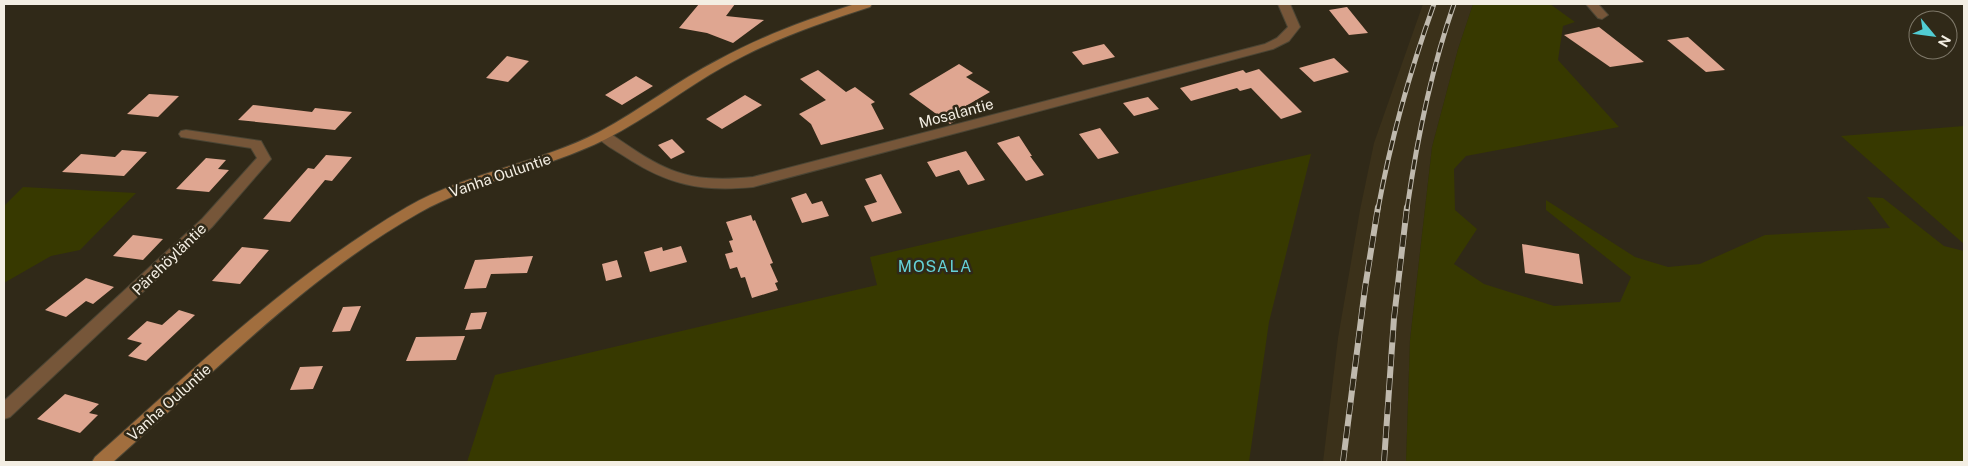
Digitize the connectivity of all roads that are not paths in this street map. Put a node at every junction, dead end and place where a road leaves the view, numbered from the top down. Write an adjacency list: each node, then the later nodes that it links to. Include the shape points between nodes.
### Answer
1 (866, 4): 6 (street, Vanha Ouluntie, via 788,30 721,63)
2 (1284, 4): 6 (street, Mosalantie, via 1294,27 1279,43 753,182 723,186 690,182 648,167)
3 (1592, 4): 4 (street)
4 (1602, 15)
5 (186, 134): 7 (street, Pärehöyläntie, via 256,144 264,159 207,223)
6 (603, 136): 8 (street, Vanha Ouluntie, via 554,157 452,190 412,211 279,304)
7 (4, 412)
8 (101, 462)

